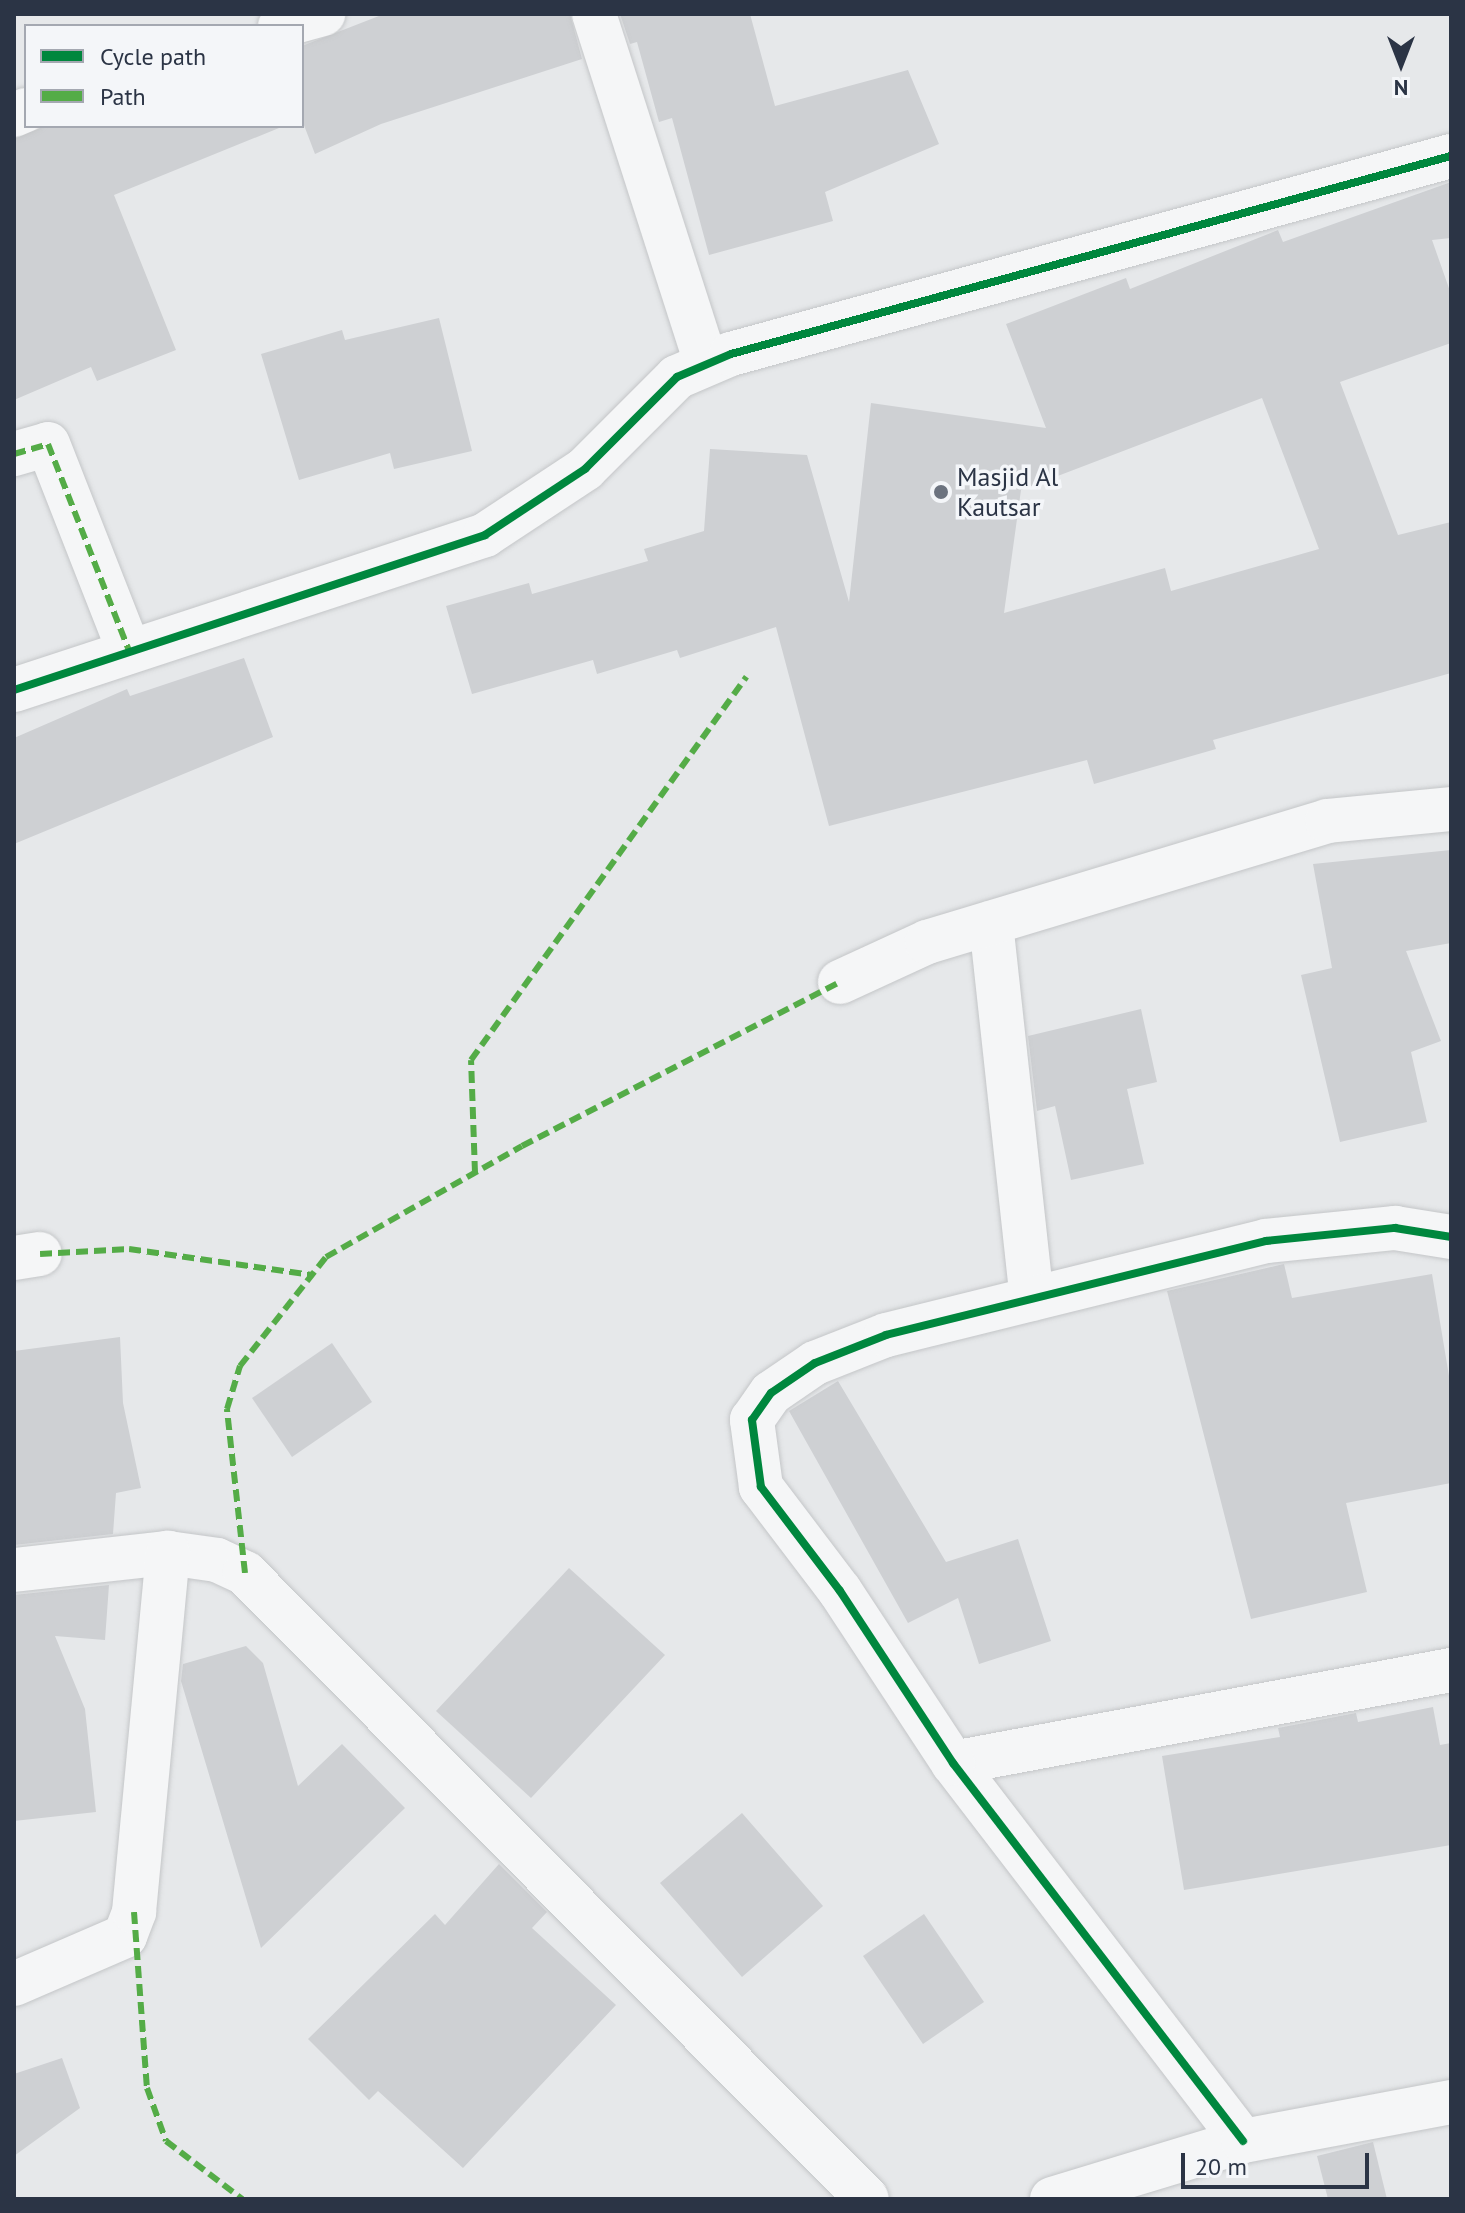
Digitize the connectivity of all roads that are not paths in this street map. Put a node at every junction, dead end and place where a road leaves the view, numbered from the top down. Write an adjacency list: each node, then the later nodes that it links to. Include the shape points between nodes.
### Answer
1 (323, 14): 3 (street)
2 (594, 14): 5 (street)
3 (287, 24)
4 (1451, 156): 5 (street, via 876,309)
5 (706, 363): 7 (street, via 677,377 585,469 485,535)
6 (14, 454): 7 (street, via 48,444)
7 (129, 651): 8 (street)
8 (14, 690)
9 (1451, 809): 10 (street, via 1327,821)
10 (991, 923): 11 (street, via 927,942); 13 (street)
11 (840, 982)
12 (1451, 1237): 13 (street, via 1395,1228 1266,1241)
13 (1032, 1299): 17 (street, via 886,1335 815,1363 771,1393 752,1420 752,1465 761,1487 840,1591)
14 (168, 1553): 15 (street); 18 (street, via 134,1912 125,1936); 21 (street, via 217,1560 245,1573)
15 (14, 1570)
16 (1451, 1670): 17 (street)
17 (953, 1763): 20 (street)
18 (14, 1984)
19 (1451, 2102): 20 (street)
20 (1243, 2141): 22 (street)
21 (867, 2199)
22 (1052, 2199)

